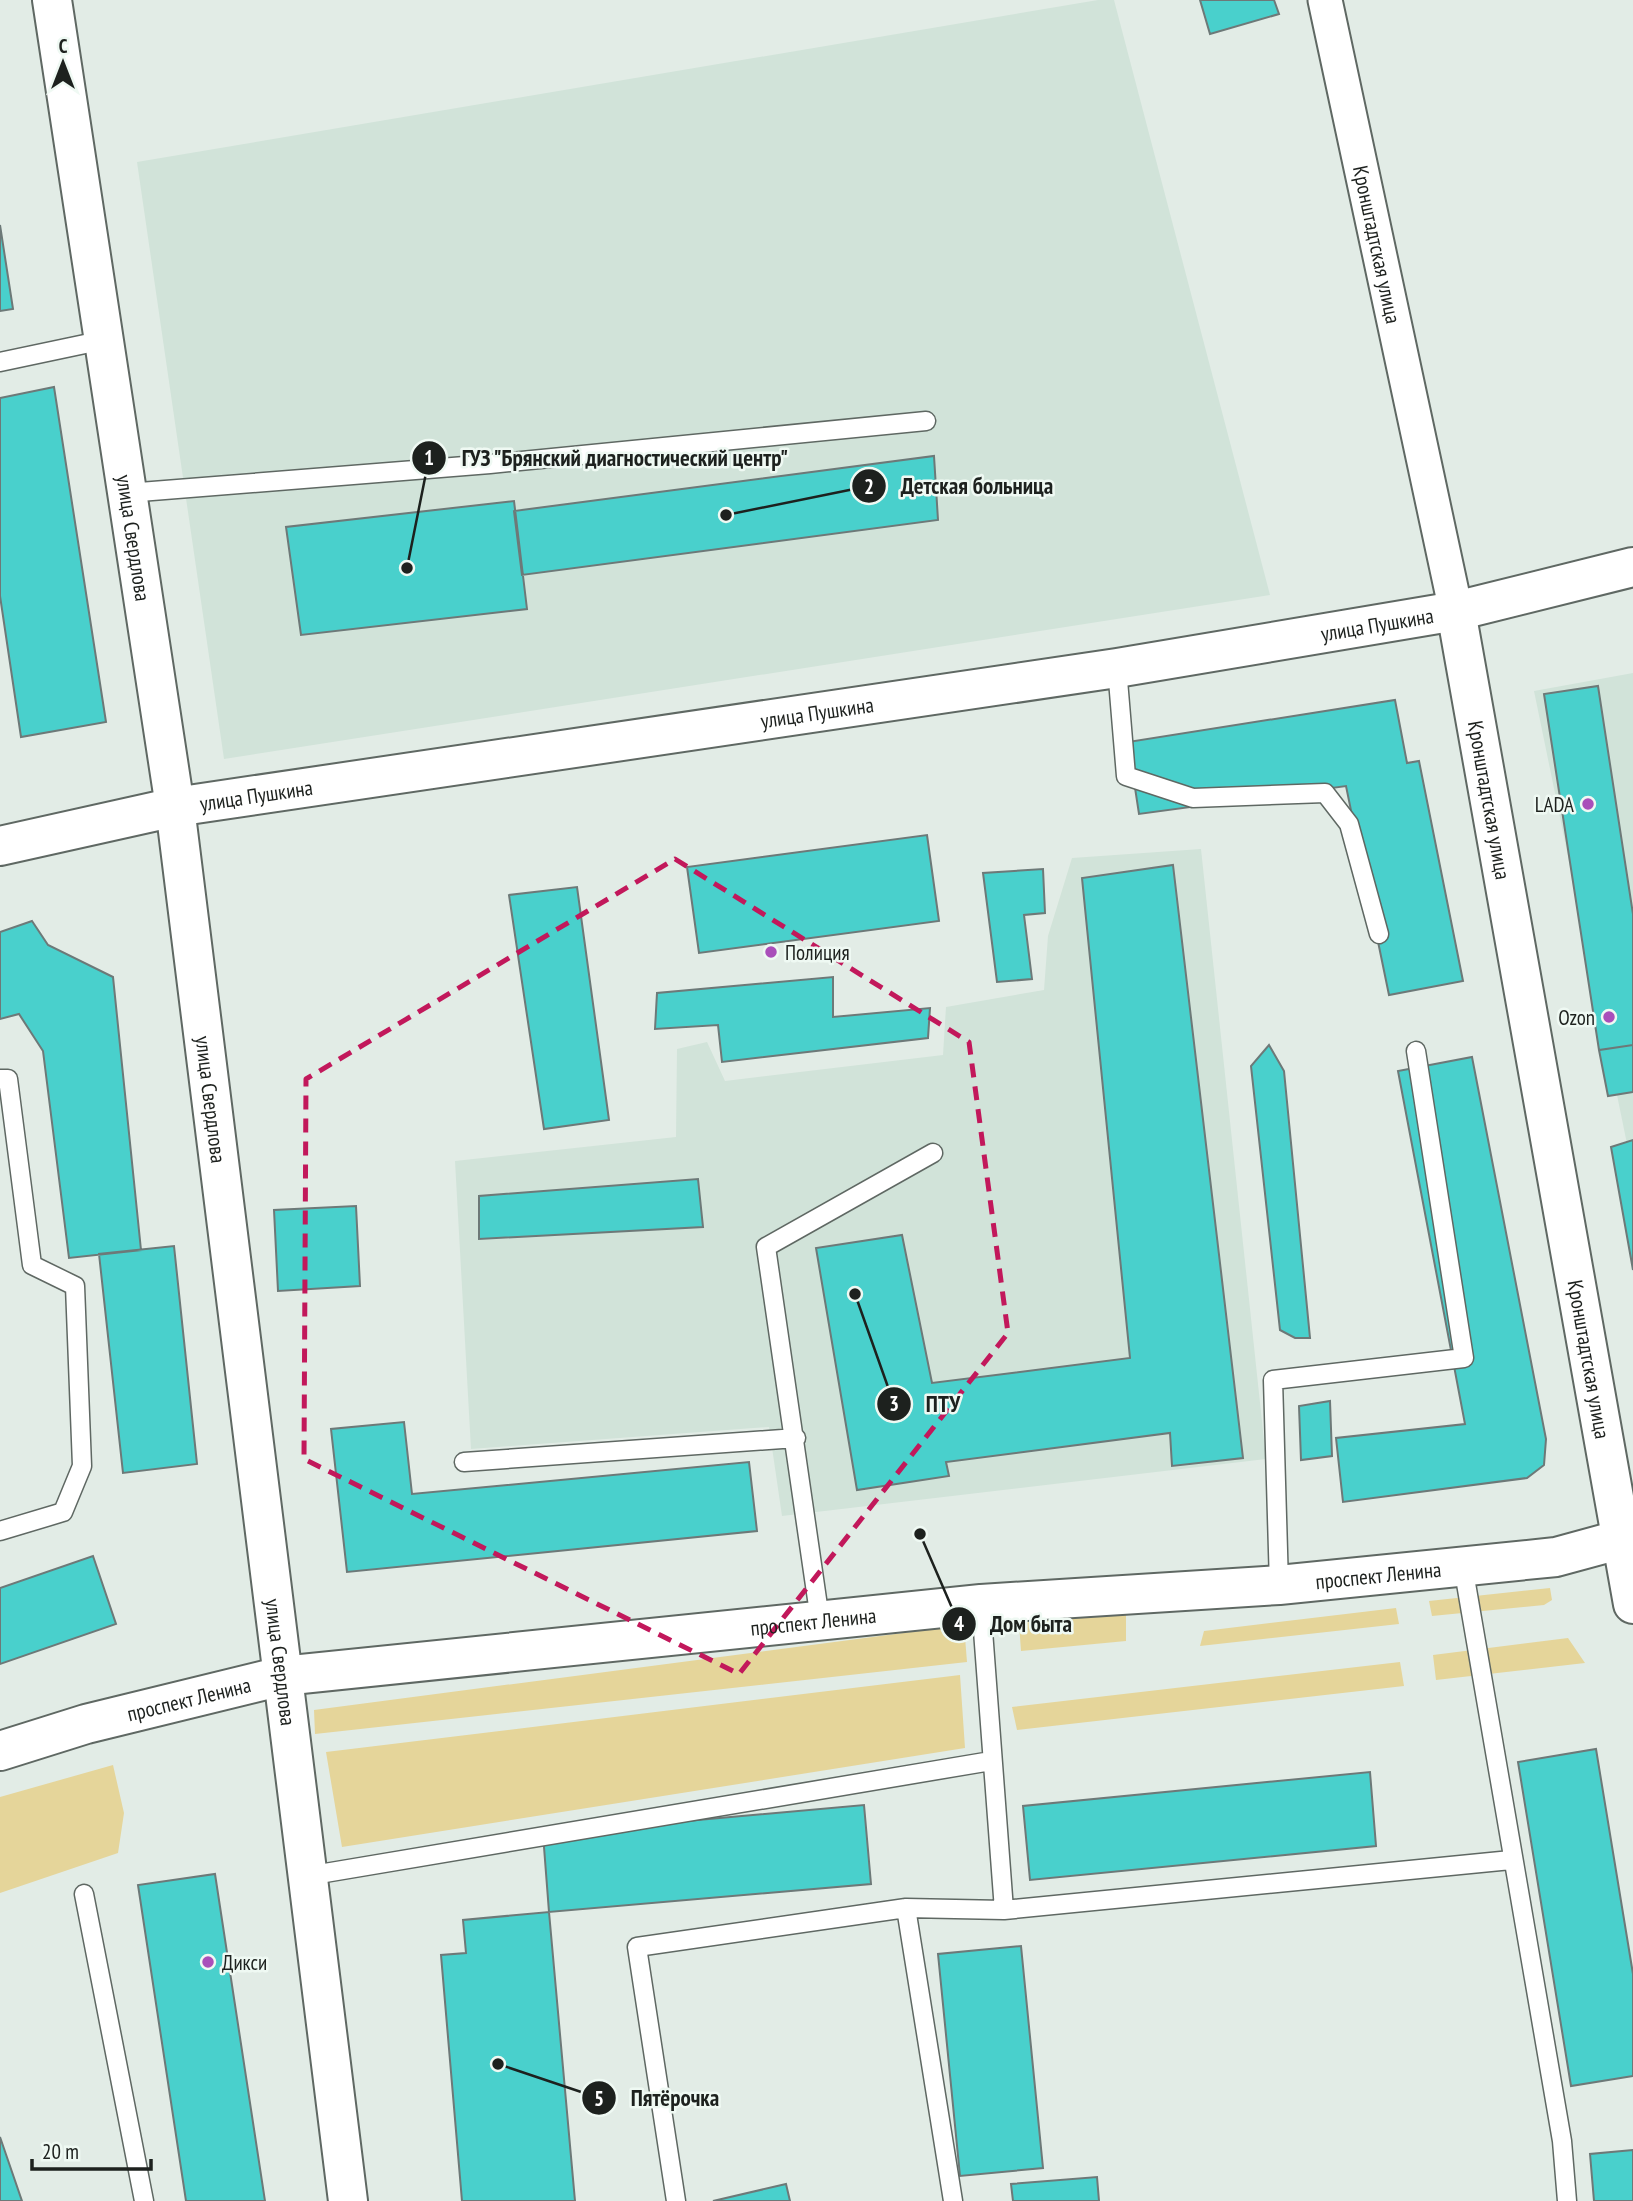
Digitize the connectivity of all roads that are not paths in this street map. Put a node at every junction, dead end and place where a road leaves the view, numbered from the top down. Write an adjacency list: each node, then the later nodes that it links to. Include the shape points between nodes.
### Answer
1 (51, 0): 3 (main road, улица Свердлова)
2 (1325, 0): 8 (street, Кронштадтская улица)
3 (104, 340): 4 (lane); 6 (main road, улица Свердлова)
4 (0, 362)
5 (926, 421): 6 (lane, via 490,464)
6 (127, 493): 10 (main road, улица Свердлова)
7 (1633, 567): 8 (main road, улица Пушкина)
8 (1457, 611): 9 (main road, улица Пушкина); 19 (main road, Кронштадтская улица)
9 (1117, 668): 10 (main road, улица Пушкина); 12 (lane, via 1126,776 1193,798 1325,793 1349,824)
10 (175, 807): 11 (main road, улица Пушкина); 25 (main road, улица Свердлова)
11 (0, 846)
12 (1379, 934)
13 (1416, 1051): 21 (lane, via 1464,1359 1273,1380)
14 (0, 1079): 18 (lane, via 8,1079 32,1265 75,1286 82,1466 62,1512)
15 (933, 1153): 16 (lane, via 766,1247)
16 (796, 1438): 17 (lane); 24 (lane)
17 (464, 1462)
18 (0, 1531)
19 (1627, 1538): 20 (main road, проспект Ленина, via 1556,1557); 23 (main road, Кронштадтская улица)
20 (1462, 1566): 21 (main road, проспект Ленина); 28 (lane)
21 (1279, 1585): 22 (main road, проспект Ленина)
22 (981, 1604): 24 (main road, проспект Ленина); 27 (lane)
23 (1633, 1604)
24 (820, 1620): 25 (main road, проспект Ленина)
25 (282, 1676): 26 (main road, проспект Ленина, via 86,1724); 29 (main road, улица Свердлова)
26 (0, 1751)
27 (991, 1761): 29 (lane); 32 (lane)
28 (1511, 1860): 32 (lane); 37 (lane, via 1562,2141)
29 (307, 1876): 34 (main road, улица Свердлова)
30 (84, 1894): 33 (lane)
31 (906, 1908): 32 (lane); 35 (lane, via 637,1947); 36 (lane)
32 (1004, 1910)
33 (144, 2201)
34 (348, 2201)
35 (676, 2201)
36 (953, 2201)
37 (1567, 2201)

